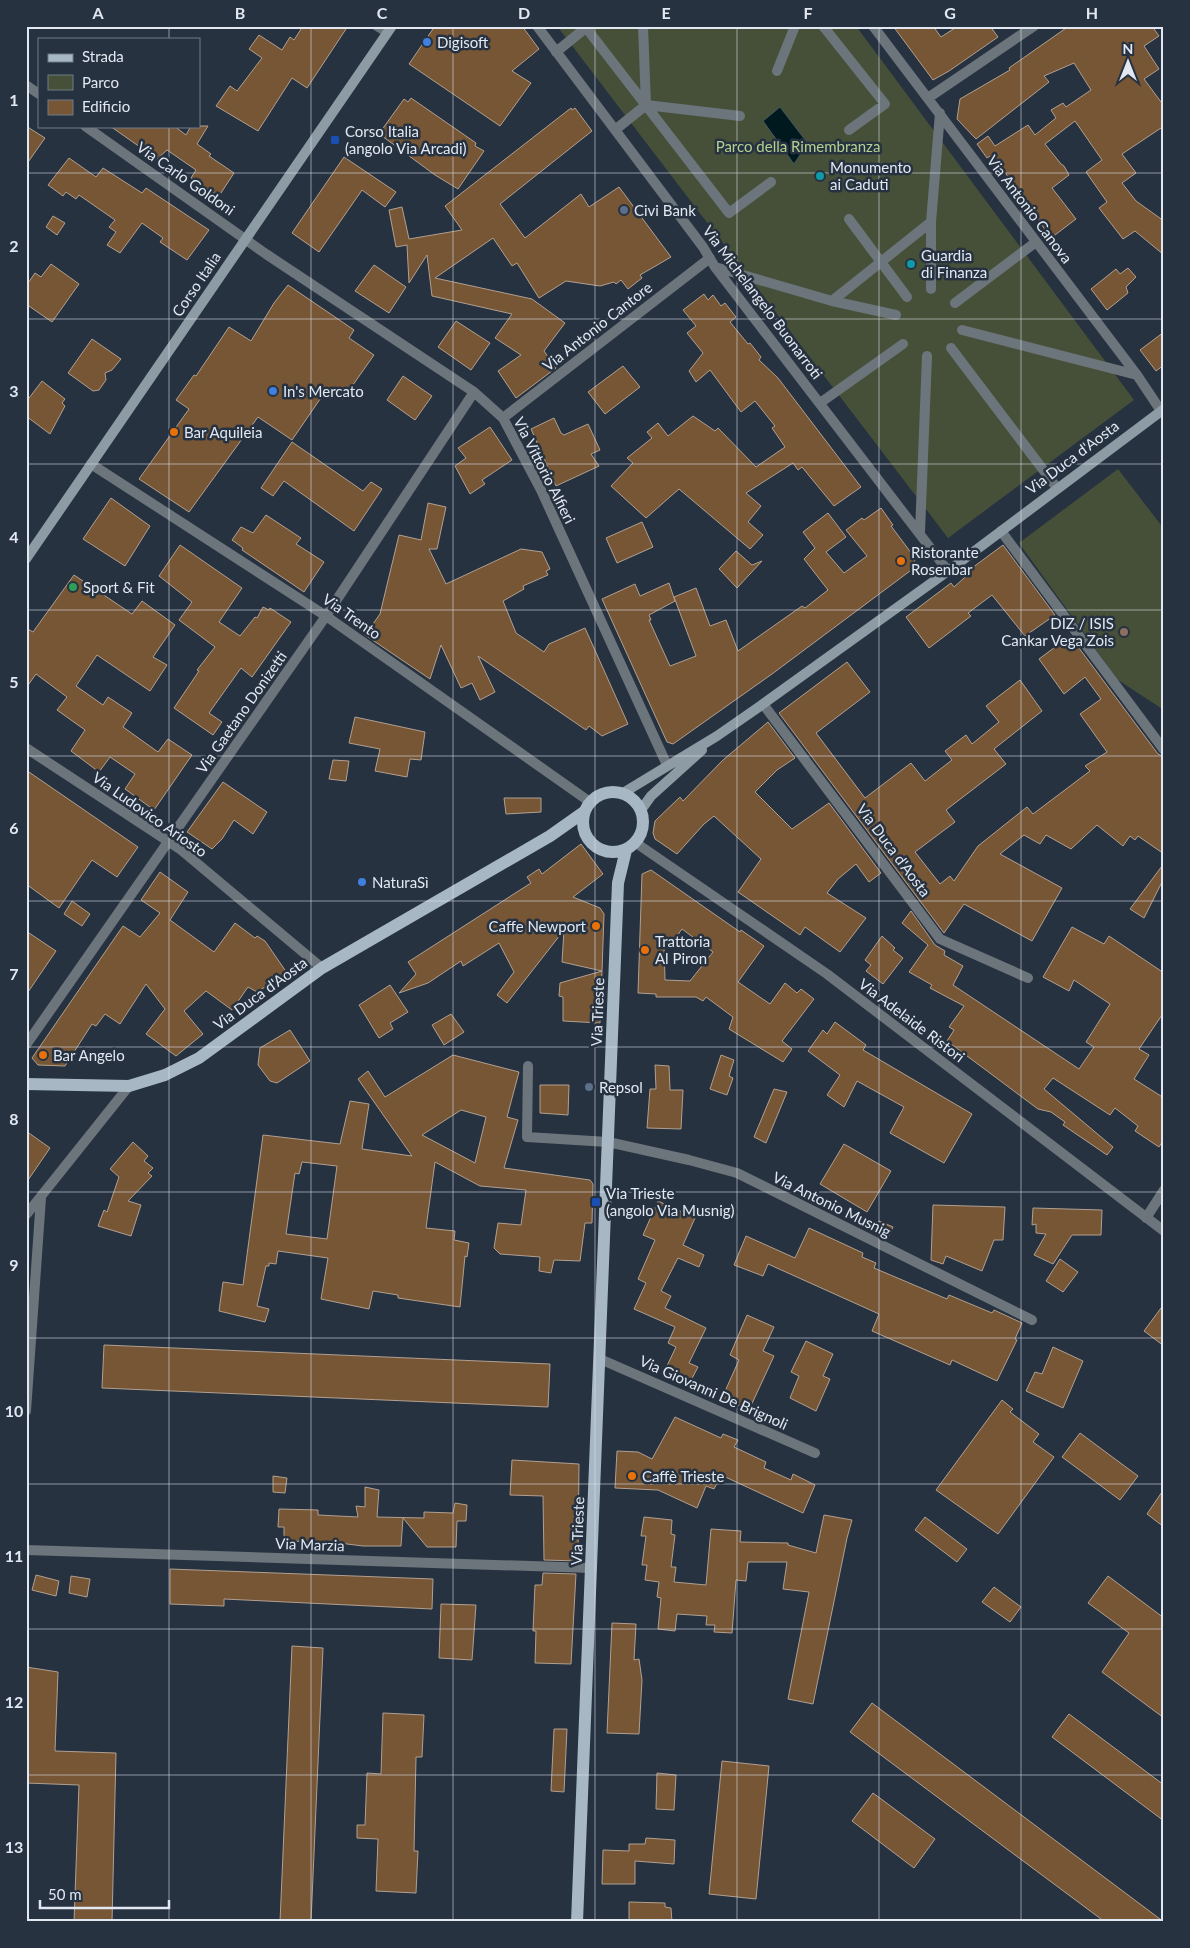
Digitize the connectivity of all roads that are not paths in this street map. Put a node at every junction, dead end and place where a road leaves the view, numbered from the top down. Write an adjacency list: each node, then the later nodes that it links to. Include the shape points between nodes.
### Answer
1 (377, 26): 9 (street)
2 (537, 26): 10 (street, Via Michelangelo Buonarroti)
3 (643, 26): 15 (street)
4 (795, 26): 11 (street)
5 (823, 26): 20 (street, via 885,104)
6 (872, 26): 14 (street, Via Antonio Canova)
7 (1034, 26): 14 (street)
8 (588, 27): 10 (street); 15 (street)
9 (389, 29): 24 (main road, Corso Italia)
10 (556, 52): 19 (street, Via Michelangelo Buonarroti)
11 (777, 71)
12 (26, 85): 13 (street)
13 (38, 93)
14 (928, 98): 16 (street, Via Antonio Canova)
15 (646, 106): 17 (street); 19 (street); 21 (street, via 729,213)
16 (940, 114): 23 (street); 25 (street, Via Antonio Canova)
17 (740, 116)
18 (88, 128): 24 (street, Via Carlo Goldoni)
19 (615, 130): 27 (street, Via Michelangelo Buonarroti)
20 (849, 130)
21 (771, 182)
22 (849, 219): 26 (street)
23 (931, 222): 26 (street); 28 (street)
24 (246, 238): 38 (street, Via Vittorio Alfieri); 42 (main road, Corso Italia)
25 (1036, 242): 31 (street); 37 (street, Via Antonio Canova)
26 (880, 261): 29 (street); 30 (street)
27 (713, 263): 30 (street); 39 (street, Via Michelangelo Buonarroti); 41 (street, Via Antonio Cantore)
28 (931, 289)
29 (907, 297)
30 (832, 300): 32 (street)
31 (955, 303)
32 (896, 315)
33 (962, 330): 37 (street)
34 (903, 344): 39 (street)
35 (951, 348): 43 (street)
36 (927, 356): 45 (street)
37 (1137, 375): 40 (street, Via Antonio Canova)
38 (474, 392): 41 (street, Via Vittorio Alfieri); 48 (street, Via Gaetano Donizetti)
39 (820, 403): 45 (street, Via Michelangelo Buonarroti)
40 (1162, 410): 43 (main road, Via Duca d'Aosta)
41 (503, 418): 53 (street, Via Vittorio Alfieri, via 541,490)
42 (91, 464): 46 (main road, Corso Italia); 48 (street, Via Trento)
43 (1057, 488): 44 (main road, Via Duca d'Aosta)
44 (1001, 531): 47 (main road, Via Duca d'Aosta); 52 (street)
45 (920, 532): 47 (street, Via Michelangelo Buonarroti)
46 (26, 558)
47 (948, 571): 49 (main road, Via Duca d'Aosta)
48 (326, 616): 55 (street, Via Trento); 59 (street, Via Gaetano Donizetti)
49 (763, 704): 50 (main road, Via Duca d'Aosta); 64 (street, Via Duca d'Aosta, via 940,939)
50 (717, 736): 53 (main road, Via Duca d'Aosta); 56 (main road, Via Duca d'Aosta, via 651,796)
51 (26, 748): 59 (street, Via Ludovico Ariosto)
52 (1164, 750)
53 (667, 765): 54 (main road, Via Duca d'Aosta)
54 (623, 793): 55 (main road, Via Duca d'Aosta, via 600,794); 56 (main road)
55 (587, 807): 57 (main road); 58 (main road, Via Duca d'Aosta)
56 (641, 810): 60 (main road, via 644,821 642,833)
57 (583, 832): 58 (main road, Via Duca d'Aosta); 61 (main road, via 588,842)
58 (550, 836): 63 (main road, Via Duca d'Aosta)
59 (168, 842): 63 (street, Via Ludovico Ariosto); 65 (street, Via Gaetano Donizetti)
60 (631, 847): 61 (main road); 62 (main road, Via Trieste); 73 (street, Via Adelaide Ristori, via 827,974)
61 (607, 853): 62 (main road, Via Trieste)
62 (618, 883): 69 (main road, Via Trieste)
63 (322, 968): 68 (main road, Via Duca d'Aosta, via 199,1058 165,1076)
64 (1028, 978)
65 (26, 1045)
66 (528, 1066): 69 (street, via 527,1137)
67 (26, 1084): 68 (main road, Via Duca d'Aosta)
68 (129, 1086): 71 (street)
69 (608, 1142): 75 (street, Via Antonio Musnig, via 737,1173); 76 (main road, Via Trieste)
70 (1164, 1190): 73 (street)
71 (41, 1198): 72 (street); 77 (street)
72 (26, 1215)
73 (1146, 1218): 74 (street, Via Adelaide Ristori)
74 (1164, 1231)
75 (1032, 1320)
76 (600, 1359): 78 (street, Via Giovanni De Brignoli); 80 (main road, Via Trieste)
77 (26, 1411)
78 (815, 1453)
79 (26, 1550): 80 (street, Via Marzia)
80 (592, 1568): 81 (main road, Via Trieste)
81 (577, 1922)

